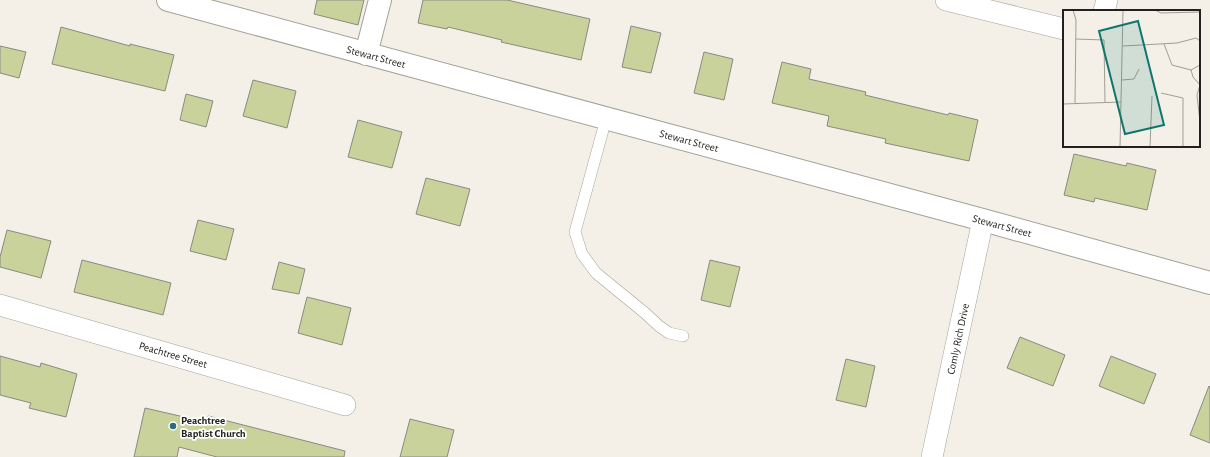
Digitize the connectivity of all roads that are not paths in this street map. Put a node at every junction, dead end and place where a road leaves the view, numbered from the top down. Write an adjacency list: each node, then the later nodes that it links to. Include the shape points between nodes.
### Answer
1 (168, 0): 7 (street, Stewart Street)
2 (380, 0): 7 (street)
3 (946, 0): 6 (street)
4 (1107, 0): 5 (street)
5 (1104, 10)
6 (1063, 29)
7 (366, 54): 8 (street, Stewart Street)
8 (606, 119): 9 (street, Stewart Street); 12 (lane, via 575,232 582,254 596,273 659,326 669,333)
9 (983, 220): 10 (street, Stewart Street); 14 (street, Comly Rich Drive)
10 (1210, 283)
11 (0, 305): 13 (street, Peachtree Street)
12 (683, 336)
13 (345, 405)
14 (932, 457)

